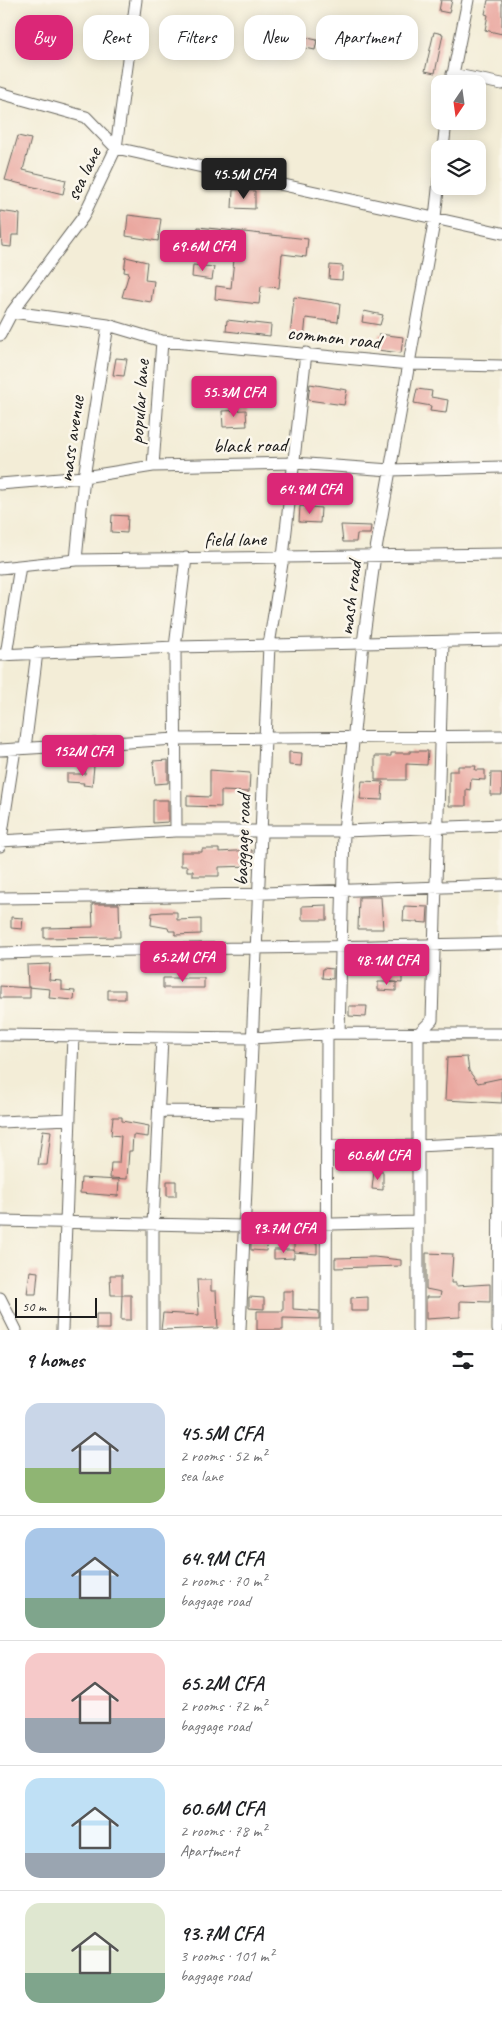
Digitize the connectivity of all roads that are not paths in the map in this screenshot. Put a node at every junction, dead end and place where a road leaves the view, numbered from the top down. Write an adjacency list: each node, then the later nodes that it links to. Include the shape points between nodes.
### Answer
1 (136, 0): 7 (street)
2 (468, 0): 3 (street)
3 (452, 75)
4 (486, 82): 5 (street)
5 (502, 84)
6 (0, 93): 7 (street, via 86,117)
7 (116, 148): 9 (street, sea lane); 11 (street, sea lane, via 83,217)
8 (437, 195): 9 (street, mash road)
9 (435, 217): 10 (street, sea lane); 16 (street, mash road)
10 (502, 232)
11 (12, 312): 12 (street, common road); 13 (street, sea lane)
12 (108, 325): 14 (street, common road); 22 (street, mass avenue)
13 (1, 328)
14 (162, 341): 15 (street, common road); 19 (street, popular lane)
15 (306, 353): 16 (street, common road); 18 (street, baggage road)
16 (409, 364): 17 (street, common road); 21 (street, mash road)
17 (502, 366)
18 (294, 463): 19 (street, black road); 21 (street, black road); 26 (street, baggage road)
19 (153, 466): 22 (street, black road)
20 (502, 467): 21 (street, black road)
21 (390, 470): 25 (street, mash road)
22 (84, 478): 23 (street, black road); 28 (street, mass avenue)
23 (0, 484)
24 (502, 554): 25 (street, field lane)
25 (375, 556): 26 (street, field lane); 33 (street, mash road)
26 (283, 557): 27 (street, field lane); 34 (street, baggage road)
27 (186, 558): 28 (street, field lane); 35 (street)
28 (76, 560): 29 (street, field lane)
29 (20, 566): 30 (street, field lane); 37 (street)
30 (0, 568)
31 (502, 640): 32 (street)
32 (443, 642): 33 (street); 39 (street)
33 (363, 643): 34 (street); 41 (street, mash road)
34 (269, 645): 35 (street); 42 (street, baggage road)
35 (175, 647): 36 (street); 40 (street)
36 (37, 652): 37 (street); 43 (street)
37 (3, 655)
38 (502, 736): 39 (street)
39 (440, 737): 41 (street); 46 (street)
40 (176, 739): 42 (street); 43 (street); 48 (street)
41 (354, 739): 42 (street); 49 (street, mash road)
42 (264, 740): 47 (street, baggage road)
43 (20, 748): 44 (street); 50 (street)
44 (0, 750)
45 (502, 825): 46 (street)
46 (438, 826): 49 (street); 52 (street)
47 (262, 830): 48 (street); 49 (street); 54 (street, baggage road)
48 (176, 831): 50 (street)
49 (344, 831): 53 (street, mash road)
50 (0, 843)
51 (502, 885): 52 (street)
52 (436, 886): 53 (street); 57 (street)
53 (345, 890): 54 (street); 59 (street, mash road)
54 (259, 893): 55 (street); 58 (street, baggage road)
55 (0, 898)
56 (502, 943): 57 (street)
57 (434, 945): 59 (street); 63 (street, via 432,1020)
58 (257, 948): 59 (street); 60 (street); 68 (street, baggage road)
59 (342, 948): 61 (street, mash road)
60 (0, 953)
61 (339, 1033): 62 (street); 63 (street)
62 (327, 1034): 68 (street); 74 (street)
63 (418, 1034): 64 (street); 75 (street)
64 (502, 1034)
65 (0, 1035): 66 (street)
66 (73, 1036): 67 (street); 71 (street)
67 (162, 1038): 68 (street); 69 (street)
68 (251, 1038): 70 (street, baggage road)
69 (159, 1111): 70 (street); 80 (street)
70 (248, 1112): 81 (street, baggage road)
71 (70, 1120): 72 (street); 77 (street)
72 (0, 1122)
73 (500, 1142): 75 (street); 89 (street)
74 (326, 1146): 75 (street); 79 (street)
75 (417, 1146): 78 (street)
76 (0, 1222): 77 (street)
77 (66, 1222): 80 (street); 84 (street)
78 (417, 1222): 79 (street); 88 (street)
79 (326, 1223): 81 (street); 87 (street)
80 (154, 1224): 81 (street); 85 (street)
81 (244, 1226): 86 (street, baggage road)
82 (0, 1298): 83 (street)
83 (16, 1330)
84 (62, 1330)
85 (153, 1330)
86 (240, 1330)
87 (326, 1330)
88 (418, 1330)
89 (498, 1330)

